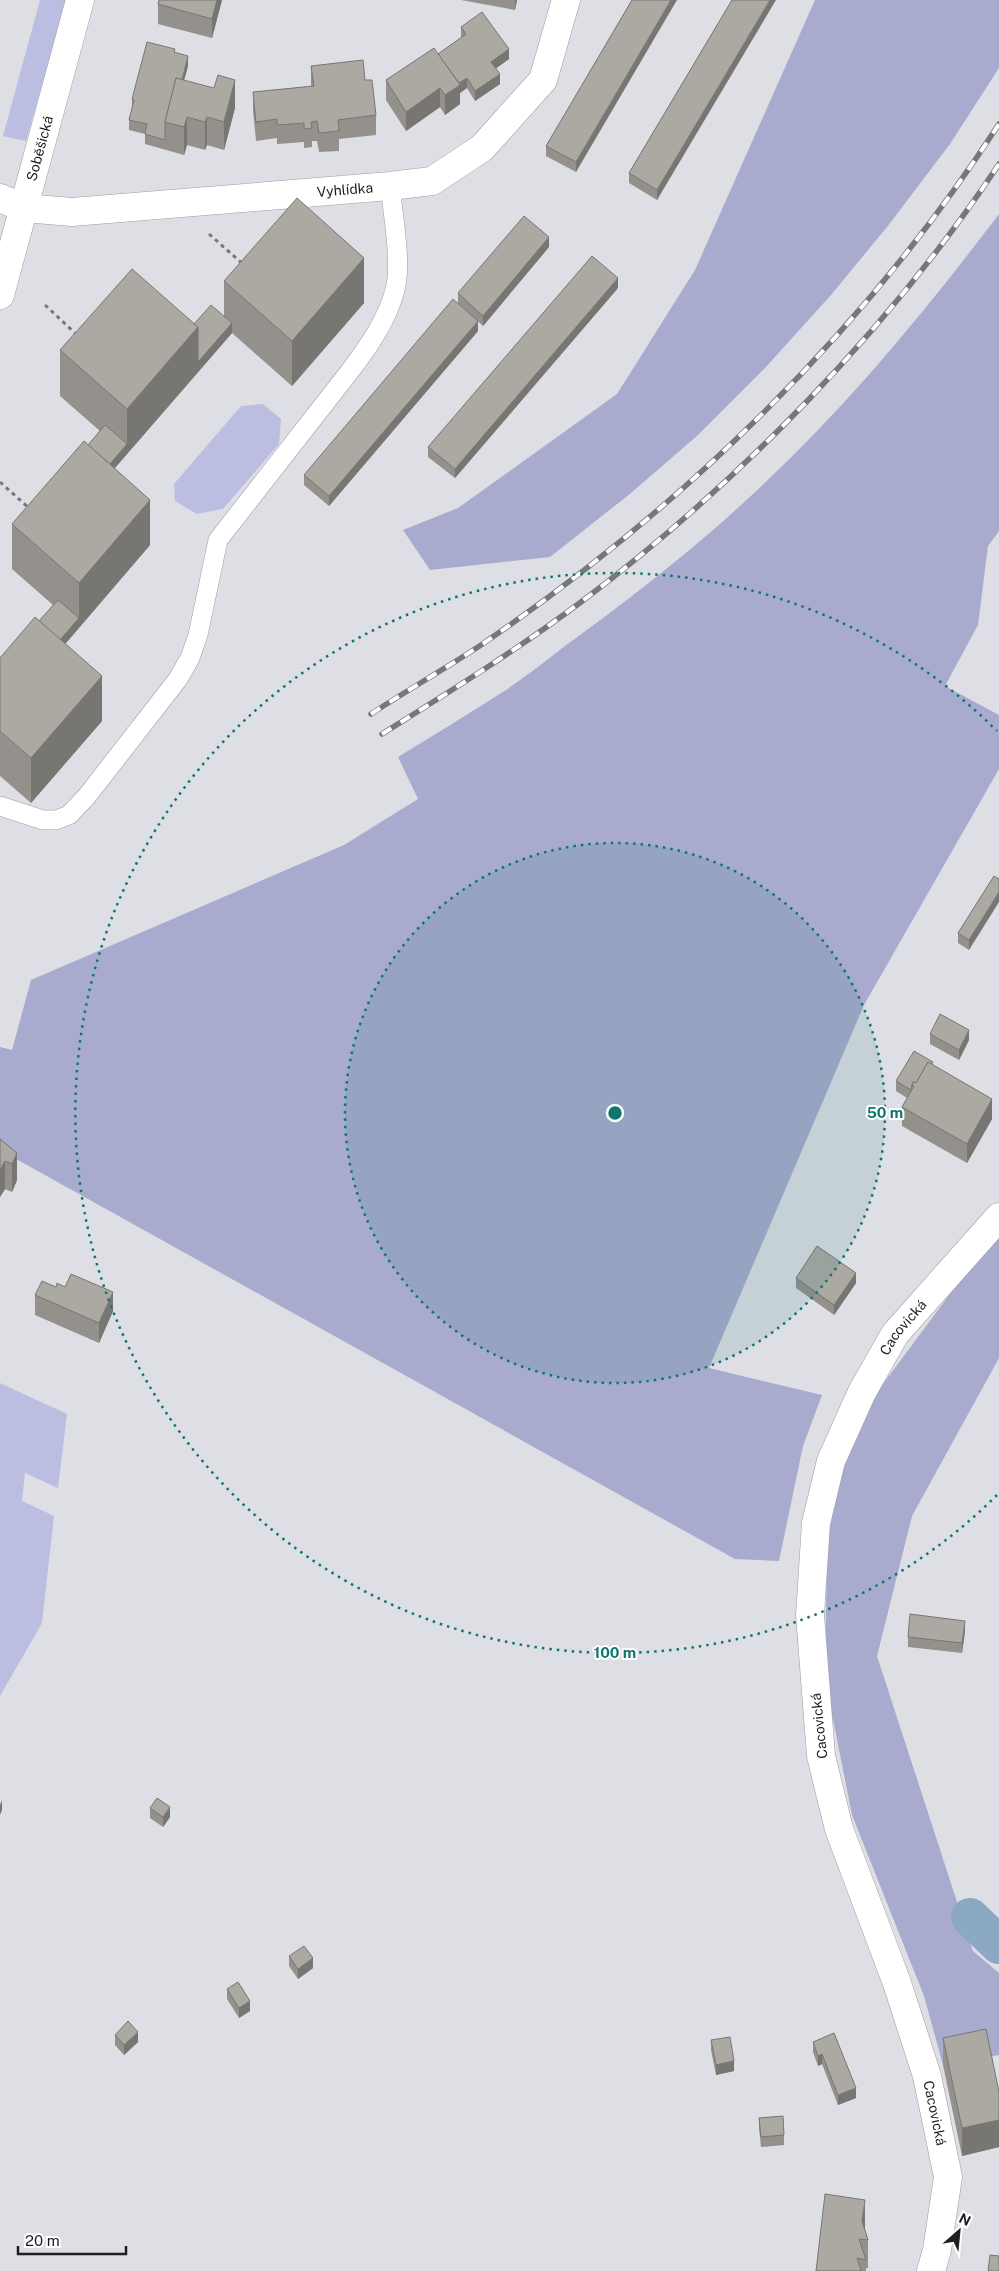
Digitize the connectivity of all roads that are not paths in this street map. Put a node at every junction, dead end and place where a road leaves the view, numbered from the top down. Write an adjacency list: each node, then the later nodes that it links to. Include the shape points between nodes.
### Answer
1 (80, 0): 4 (street, Soběšická)
2 (566, 0): 3 (street, Vyhlídka, via 543,80 482,148 432,181)
3 (390, 186): 4 (street, Vyhlídka, via 72,212); 6 (lane, via 396,288 386,314 365,351 218,540 198,635 178,679 69,815 43,820)
4 (12, 203): 5 (street, Soběšická)
5 (0, 294)
6 (0, 806)
7 (999, 1217): 8 (street, Cacovická, via 896,1334 862,1392 831,1461 816,1524 810,1615 821,1756 839,1829 897,1982 927,2076 948,2177)
8 (931, 2271)

